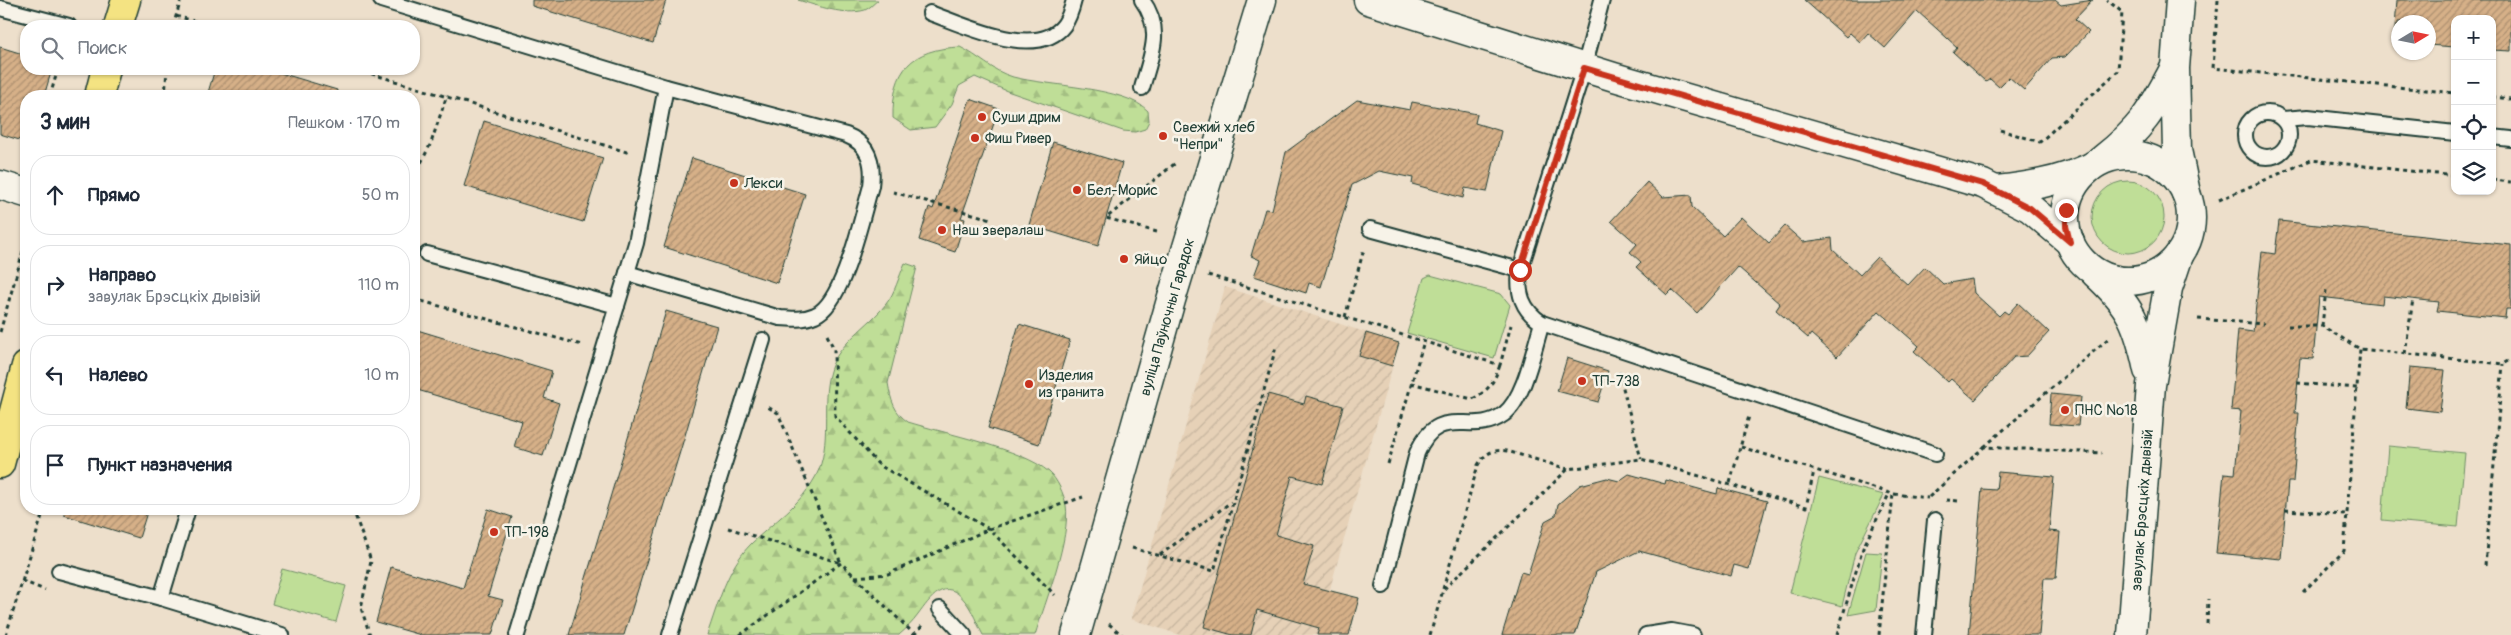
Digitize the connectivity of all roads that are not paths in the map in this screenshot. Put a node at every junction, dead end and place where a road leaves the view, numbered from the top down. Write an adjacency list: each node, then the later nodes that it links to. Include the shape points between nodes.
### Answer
1 (126, 0): 12 (main road)
2 (381, 0): 16 (lane)
3 (1074, 0): 10 (lane, via 1065,24 1054,35 1041,40 1006,38)
4 (1142, 0): 17 (lane, via 1155,24 1155,40)
5 (1262, 0): 52 (street, вуліца Паўночны Гарадок, via 1171,300)
6 (1368, 0): 13 (street)
7 (1602, 0): 13 (lane)
8 (2180, 0): 14 (street)
9 (0, 8): 11 (lane)
10 (930, 13)
11 (46, 20)
12 (120, 20)
13 (1584, 68): 25 (street); 33 (lane)
14 (2175, 68): 23 (street, via 2148,116 2131,136); 27 (street, via 2177,150)
15 (104, 75): 18 (main road)
16 (666, 87): 34 (lane); 34 (lane, via 855,139 868,152 873,175 871,186 841,286 832,302 816,315 799,319 780,318)
17 (1142, 88)
18 (101, 90)
19 (2283, 119): 20 (lane, via 2308,117)
20 (2451, 133)
21 (2496, 137): 22 (lane)
22 (2511, 139)
23 (2096, 164): 25 (street, via 2061,180); 27 (street, via 2119,155 2152,159 2166,167); 29 (street, via 2078,180 2069,194 2066,226)
24 (0, 186): 26 (street)
25 (1997, 190): 29 (street, via 2030,208)
26 (20, 191)
27 (2186, 193): 31 (street, via 2191,225)
28 (1370, 229): 33 (lane)
29 (2070, 242): 32 (street, via 2078,257)
30 (427, 254): 35 (lane)
31 (2179, 256): 32 (street, via 2153,276 2137,280 2105,276); 38 (street, завулак Брэсцкіх дывізій, via 2168,288)
32 (2090, 268): 38 (street, завулак Брэсцкіх дывізій, via 2117,293 2135,321)
33 (1520, 270): 36 (lane, via 1518,290 1521,300)
34 (627, 273): 35 (lane)
35 (617, 306): 49 (lane)
36 (1542, 323): 40 (lane); 45 (lane, via 1521,390 1504,414 1474,423 1443,424 1427,434 1422,442)
37 (763, 340): 50 (lane)
38 (2151, 385): 56 (street, завулак Брэсцкіх дывізій)
39 (20, 389): 41 (main road)
40 (1935, 454)
41 (0, 464)
42 (186, 515): 46 (lane)
43 (1936, 520): 55 (lane)
44 (59, 571): 46 (lane)
45 (1383, 586)
46 (161, 598): 48 (lane)
47 (940, 610): 51 (lane)
48 (282, 635)
49 (517, 635)
50 (670, 635)
51 (964, 635)
52 (1076, 635)
53 (1646, 635): 54 (lane, via 1672,631)
54 (1693, 635)
55 (1924, 635)
56 (2132, 635)

